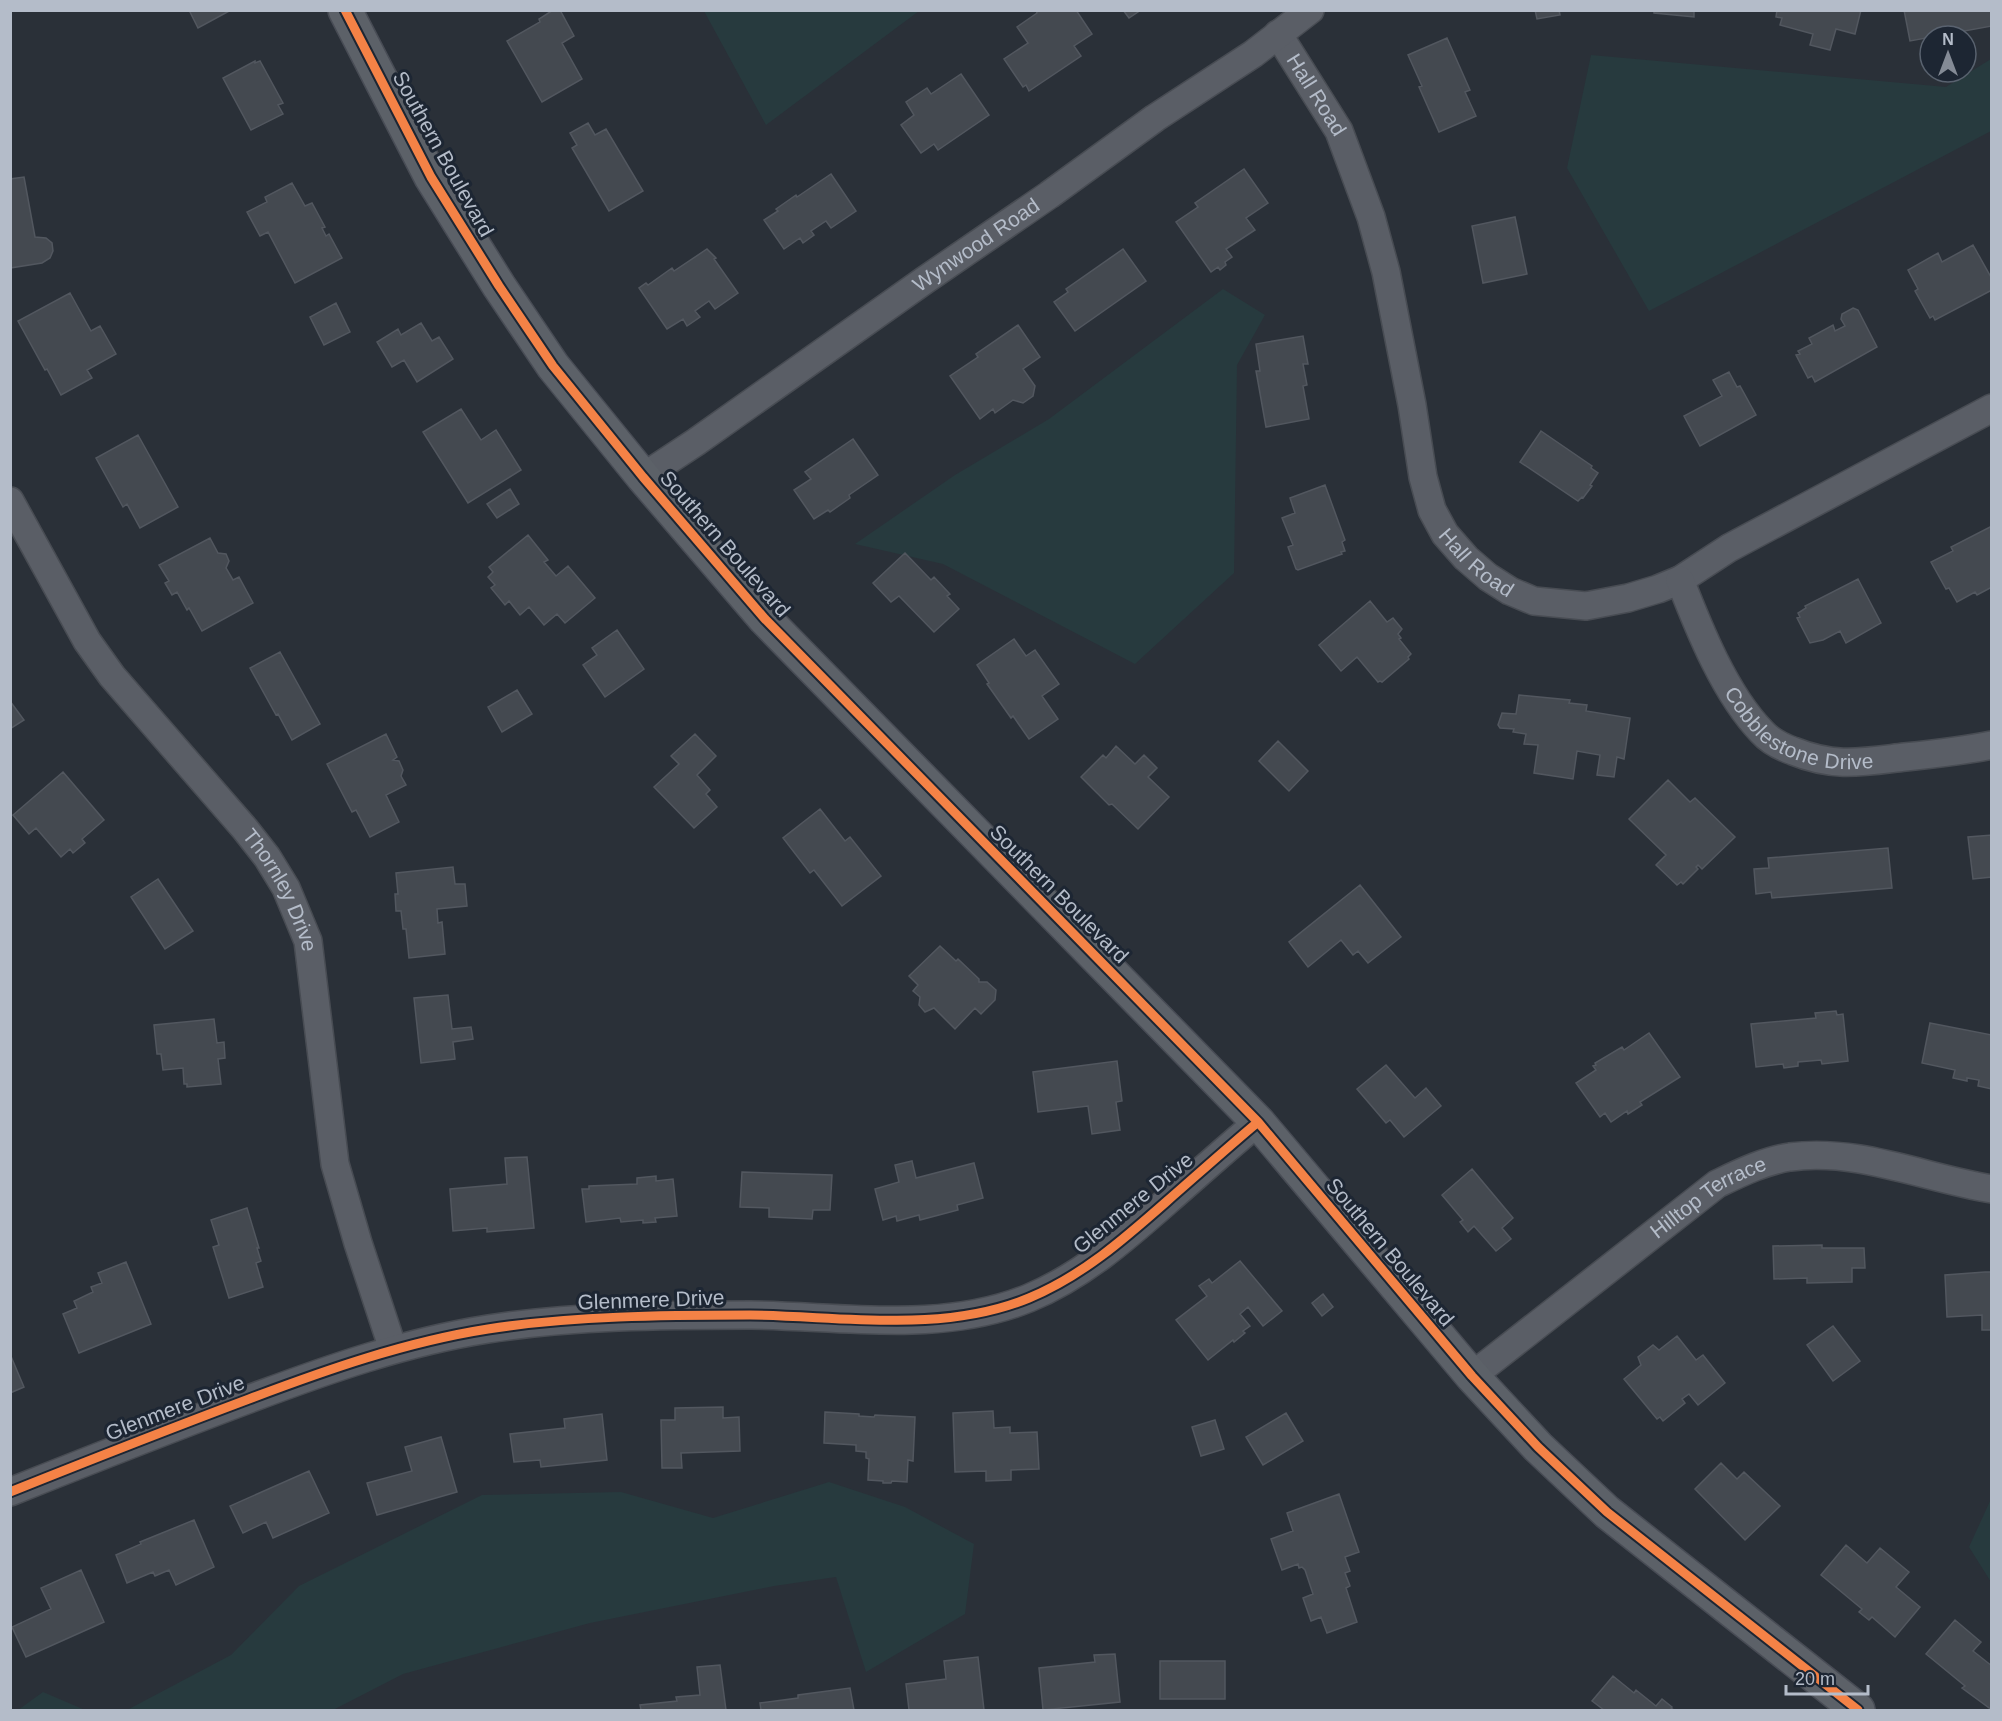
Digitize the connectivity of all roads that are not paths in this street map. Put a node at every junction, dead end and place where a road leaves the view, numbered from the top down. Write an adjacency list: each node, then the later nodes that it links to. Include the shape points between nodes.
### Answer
1 (345, 10): 5 (main road, Southern Boulevard, via 431,177 499,286 553,366)
2 (1310, 10): 3 (street, Wynwood Road)
3 (1278, 34): 5 (street, Wynwood Road); 7 (street, Hall Road, via 1339,131 1371,217 1386,272 1423,477 1432,510 1445,534 1488,577 1534,601 1586,606 1629,598)
4 (1992, 408): 7 (street, Hall Road, via 1729,548)
5 (643, 477): 9 (main road, Southern Boulevard, via 765,619)
6 (10, 501): 11 (street, Thornley Drive, via 93,650 267,857 300,917 308,941 335,1164)
7 (1680, 580): 8 (street, Cobblestone Drive, via 1697,624 1734,696 1763,734 1783,747 1815,760 1852,763)
8 (1992, 745)
9 (1258, 1122): 11 (street, Glenmere Drive, via 1112,1249 1070,1278 999,1310 909,1320 749,1315 598,1318 488,1329); 12 (main road, Southern Boulevard)
10 (1992, 1190): 12 (street, Hilltop Terrace, via 1842,1156 1789,1157 1750,1168 1717,1184)
11 (393, 1350): 13 (street, Glenmere Drive, via 224,1408)
12 (1472, 1376): 14 (main road, Southern Boulevard, via 1538,1447 1607,1512)
13 (10, 1492)
14 (1857, 1710)

